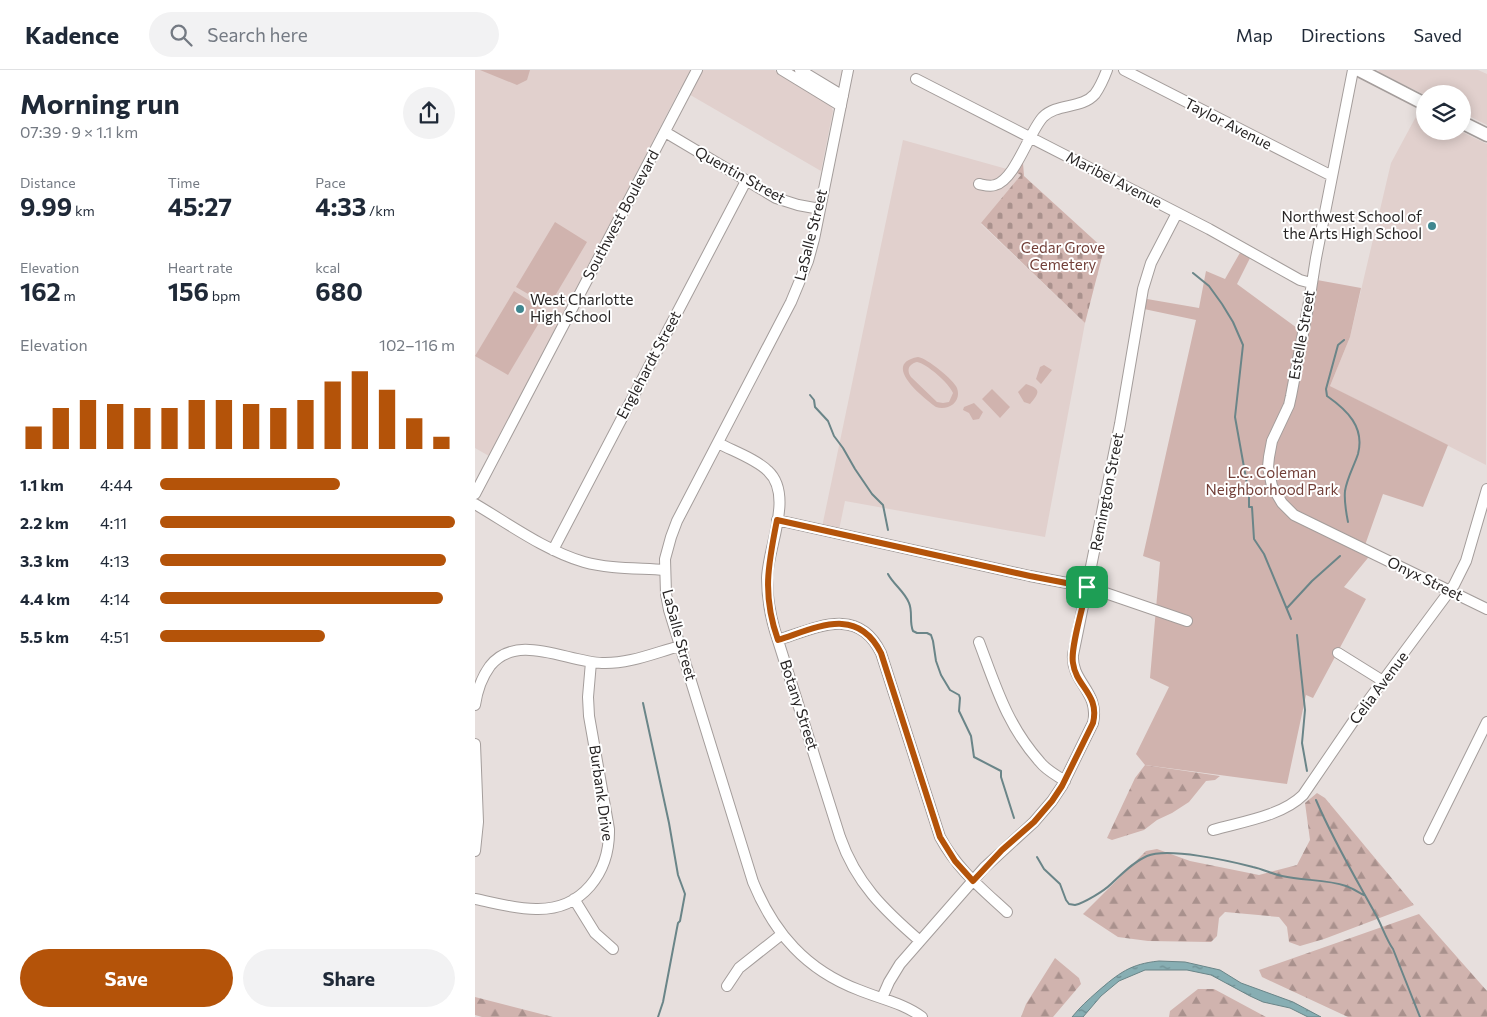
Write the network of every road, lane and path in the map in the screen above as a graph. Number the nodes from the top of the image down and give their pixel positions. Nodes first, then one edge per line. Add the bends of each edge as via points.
1 (697, 70) edge
2 (782, 70) edge
3 (800, 70) edge
4 (848, 70) edge
5 (1107, 70) edge
6 (1124, 70) edge
7 (1353, 70) edge
8 (1359, 70) edge
9 (1374, 73) edge
10 (916, 79) dead end
11 (1416, 99) edge
12 (842, 101) junction
13 (1471, 127) edge
14 (665, 132) junction
15 (1487, 135) edge
16 (1030, 137) junction
17 (1332, 176) junction
18 (746, 181) junction
19 (979, 184) dead end
20 (820, 209) junction
21 (1177, 213) junction
22 (1311, 283) junction
23 (718, 443) junction
24 (1487, 489) edge
25 (475, 494) edge
26 (475, 504) edge
27 (777, 520) junction
28 (1363, 549) joint
29 (553, 550) junction
30 (665, 570) junction
31 (1087, 587) junction
32 (1451, 591) junction
33 (1487, 609) edge
34 (1187, 621) dead end
35 (778, 640) junction
36 (979, 642) dead end
37 (680, 646) junction
38 (1338, 653) dead end
39 (591, 662) junction
40 (1383, 681) junction
41 (475, 705) edge
42 (1487, 722) edge
43 (475, 744) edge
44 (1065, 781) junction
45 (1213, 830) dead end
46 (1429, 839) dead end
47 (475, 851) edge
48 (973, 881) junction
49 (475, 899) edge
50 (574, 899) junction
51 (1007, 912) dead end
52 (782, 934) junction
53 (920, 941) junction
54 (613, 949) dead end
55 (727, 986) dead end
56 (882, 998) junction
57 (922, 1017) edge

1 - 14 street, Southwest Boulevard
2 - 12 street
3 - 12 street
4 - 12 street, LaSalle Street
5 - 16 street via 1097,91 1089,98 1050,112
6 - 17 street, Taylor Avenue
7 - 17 street, Estelle Street
8 - 9 main road
9 - 11 main road
10 - 16 street, Maribel Avenue
12 - 20 street, LaSalle Street
13 - 15 main road
14 - 18 street, Quentin Street
14 - 25 street, Southwest Boulevard
16 - 19 street via 1016,164 1000,182
16 - 21 street, Maribel Avenue
17 - 22 street, Estelle Street
18 - 20 street, Quentin Street via 783,201
18 - 29 street, Englehardt Street
20 - 23 street, LaSalle Street via 808,261 797,290
21 - 22 street, Maribel Avenue
21 - 31 street, Remington Street via 1151,263 1143,289
22 - 28 street, Estelle Street via 1291,396 1270,450 1268,467 1278,496 1294,514
23 - 27 street, Botany Street via 761,466 774,477 781,496
23 - 30 street, LaSalle Street via 677,521
24 - 32 street, Celia Avenue via 1466,561
26 - 29 street
27 - 31 street
27 - 35 street, Botany Street via 767,578
28 - 32 street, Onyx Street
29 - 30 street via 591,564
30 - 37 street, LaSalle Street via 666,594
31 - 34 street
31 - 44 street, Remington Street via 1072,659 1075,672 1093,701 1095,715
32 - 33 street, Onyx Street
32 - 40 street, Celia Avenue
35 - 48 street via 826,624 840,623 861,628 874,640 881,653 940,837
35 - 53 street, Botany Street via 851,864 880,905
36 - 44 street via 1009,718 1040,762
37 - 39 street via 623,662
37 - 52 street, LaSalle Street via 753,882 767,913
38 - 40 street
39 - 41 street via 531,650 511,651 495,661 487,671
39 - 50 street, Burbank Drive via 589,716 609,844 598,876
40 - 45 street, Celia Avenue via 1296,802 1283,810
42 - 46 street
43 - 47 street via 478,803
44 - 48 street, Remington Street via 1041,814
48 - 51 street
48 - 53 street, Remington Street
49 - 50 street, Burbank Drive via 535,909 559,906
50 - 54 street via 595,933
52 - 55 street via 739,968
52 - 56 street, LaSalle Street via 827,975
53 - 56 street, Remington Street via 892,975
56 - 57 street, LaSalle Street

